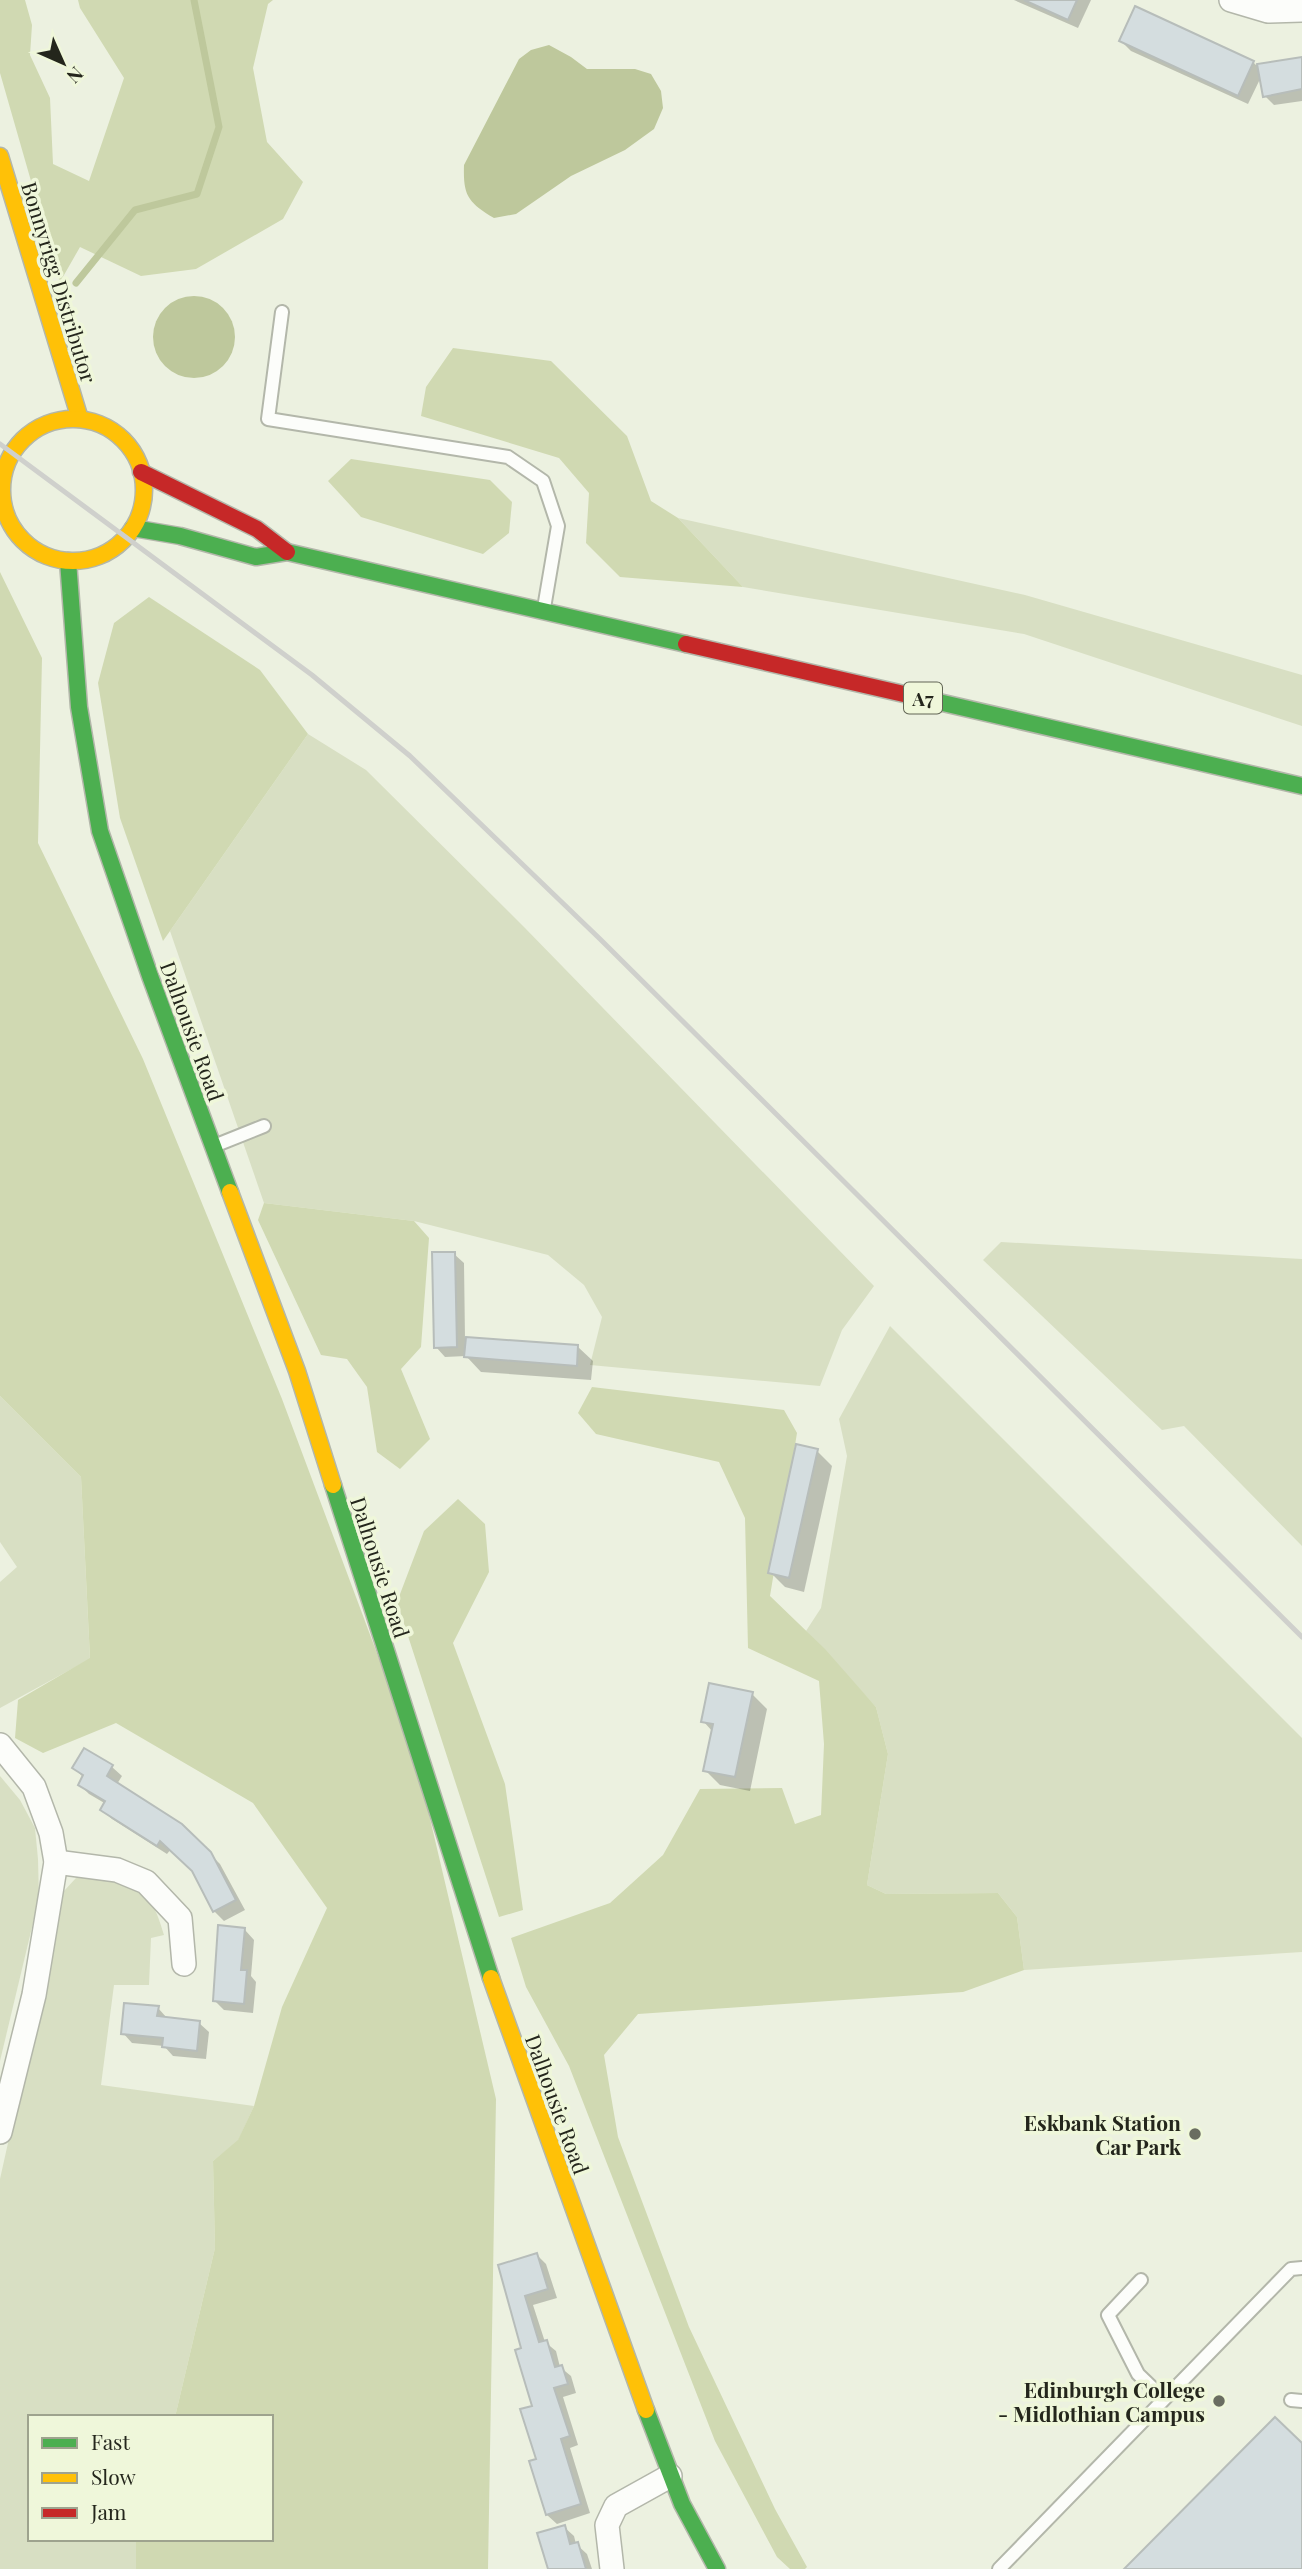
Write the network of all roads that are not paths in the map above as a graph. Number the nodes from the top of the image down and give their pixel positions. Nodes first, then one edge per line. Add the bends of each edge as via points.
1 (1231, 0) edge
2 (1302, 10) edge
3 (0, 156) edge
4 (282, 312) dead end
5 (80, 419) junction
6 (141, 472) junction
7 (1, 493) edge
8 (132, 528) junction
9 (287, 552) junction
10 (68, 561) junction
11 (543, 612) junction
12 (1302, 786) edge
13 (264, 1126) dead end
14 (214, 1147) junction
15 (0, 1745) edge
16 (57, 1861) junction
17 (184, 1964) dead end
18 (0, 2132) edge
19 (1302, 2268) edge
20 (1141, 2280) dead end
21 (1163, 2398) junction
22 (670, 2476) junction
23 (612, 2569) edge
24 (717, 2569) edge
25 (999, 2569) edge

1 - 2 street via 1268,11
3 - 5 main road, Bonnyrigg Distributor
4 - 11 lane via 268,419 509,457 543,481 558,526
5 - 6 main road via 107,428 126,443
5 - 7 main road via 58,421 27,436 8,462
6 - 8 main road via 143,496
6 - 9 main road, A7 via 257,530
7 - 10 main road via 20,537 42,554
8 - 9 main road, A7 via 256,557
8 - 10 main road via 108,551
9 - 11 main road, A7
10 - 14 main road, Dalhousie Road via 79,707 100,831
11 - 12 main road, A7
13 - 14 lane
14 - 22 main road, Dalhousie Road via 297,1371 495,1993
15 - 16 street via 34,1787
16 - 17 street via 117,1870 146,1882 180,1918
16 - 18 street via 34,1995
19 - 21 lane via 1291,2269
20 - 21 lane via 1108,2315 1138,2374
21 - 25 lane
22 - 23 street via 616,2506 607,2525
22 - 24 main road, Dalhousie Road

